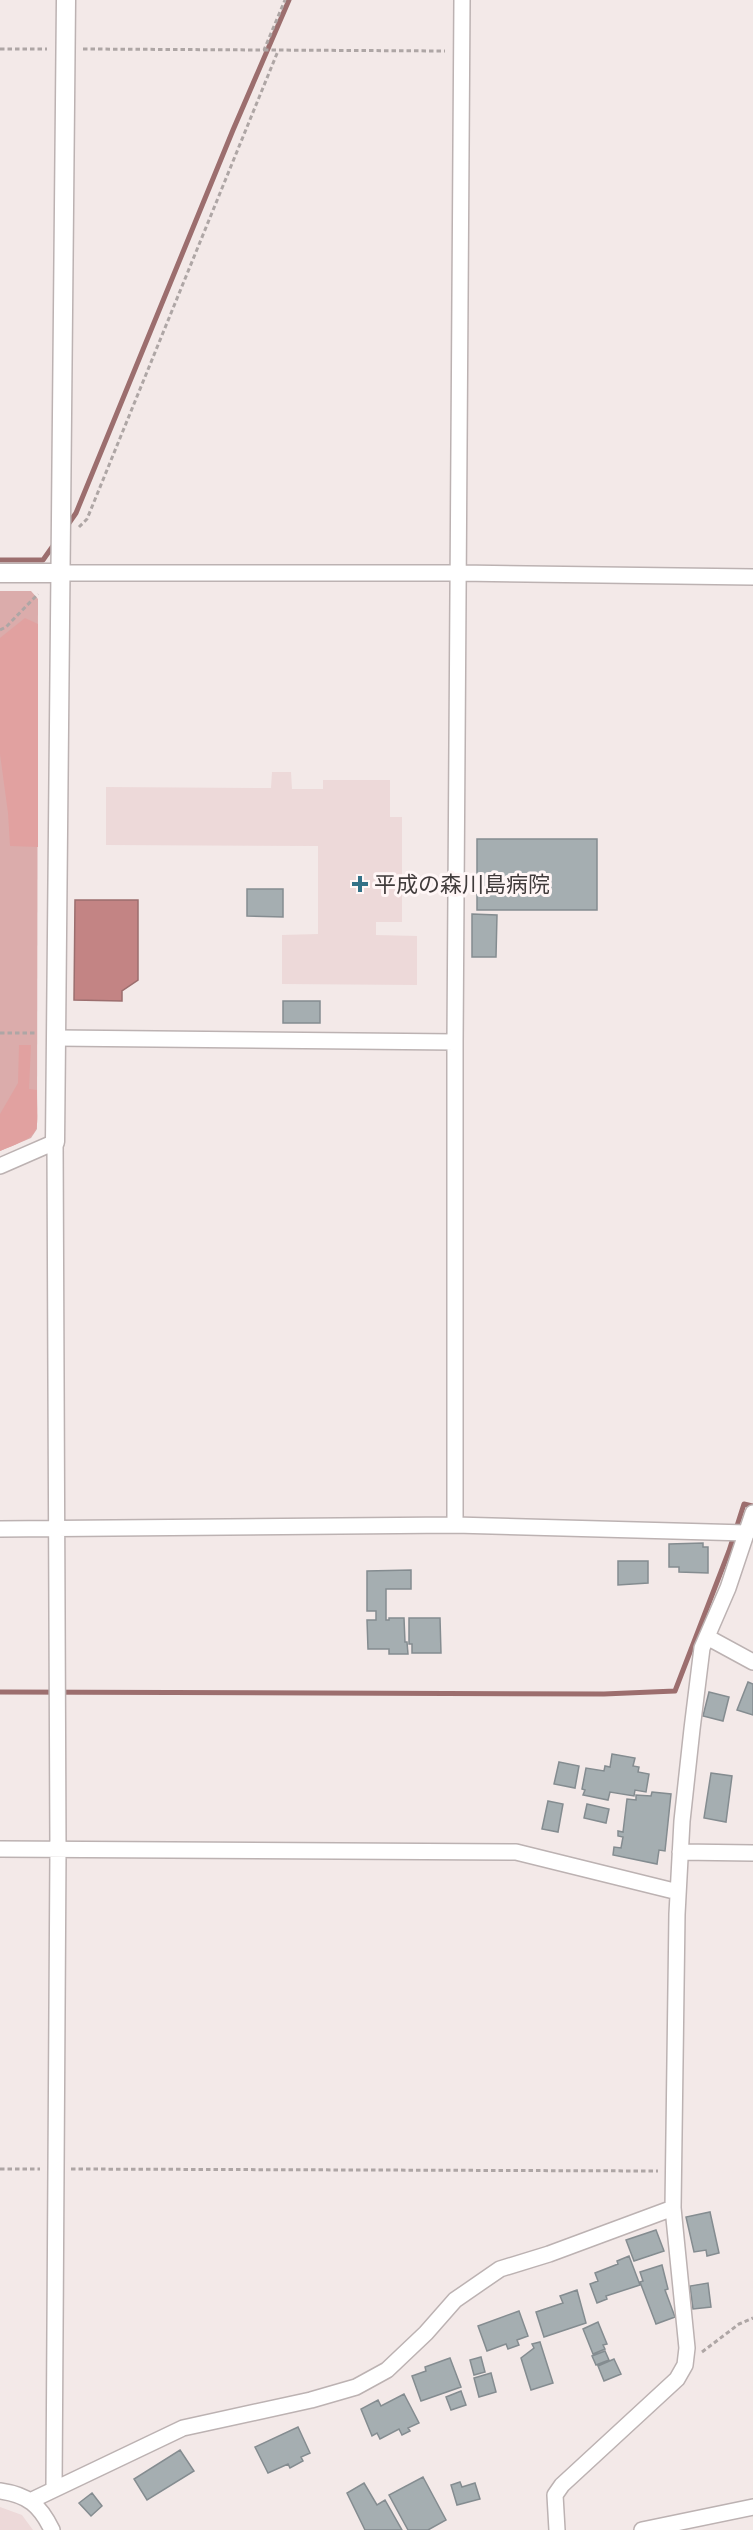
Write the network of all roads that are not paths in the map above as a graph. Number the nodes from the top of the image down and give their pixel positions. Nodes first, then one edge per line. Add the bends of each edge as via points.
1 (66, 0) edge
2 (462, 0) edge
3 (0, 573) edge
4 (61, 573) junction
5 (459, 573) junction
6 (753, 577) edge
7 (49, 1036) junction
8 (455, 1042) junction
9 (55, 1142) junction
10 (0, 1166) edge
11 (753, 1513) edge
12 (455, 1525) junction
13 (0, 1529) edge
14 (56, 1529) junction
15 (747, 1533) junction
16 (707, 1637) junction
17 (753, 1662) edge
18 (0, 1849) edge
19 (58, 1850) junction
20 (680, 1852) junction
21 (753, 1852) edge
22 (678, 1892) junction
23 (673, 2208) junction
24 (54, 2489) junction
25 (0, 2491) edge
26 (30, 2501) junction
27 (753, 2507) edge
28 (52, 2530) edge
29 (556, 2530) edge
30 (642, 2530) edge

1 - 4 street
2 - 5 street
3 - 4 street
4 - 5 street
4 - 7 street
5 - 6 street
5 - 8 street
7 - 8 street
7 - 9 street
8 - 12 street
9 - 10 street
9 - 14 street
11 - 15 street
12 - 14 street
12 - 15 street
13 - 14 street
14 - 19 street
15 - 16 street
16 - 17 street
16 - 20 street via 701,1660
18 - 19 street
19 - 22 street via 516,1852
19 - 24 street
20 - 21 street
20 - 22 street
22 - 23 street
23 - 24 street via 500,2269 455,2300 387,2370 356,2387 183,2428
23 - 29 street via 686,2325 685,2365 677,2379 562,2486 555,2495
24 - 26 street
25 - 26 street
26 - 28 street via 43,2512
27 - 30 street

